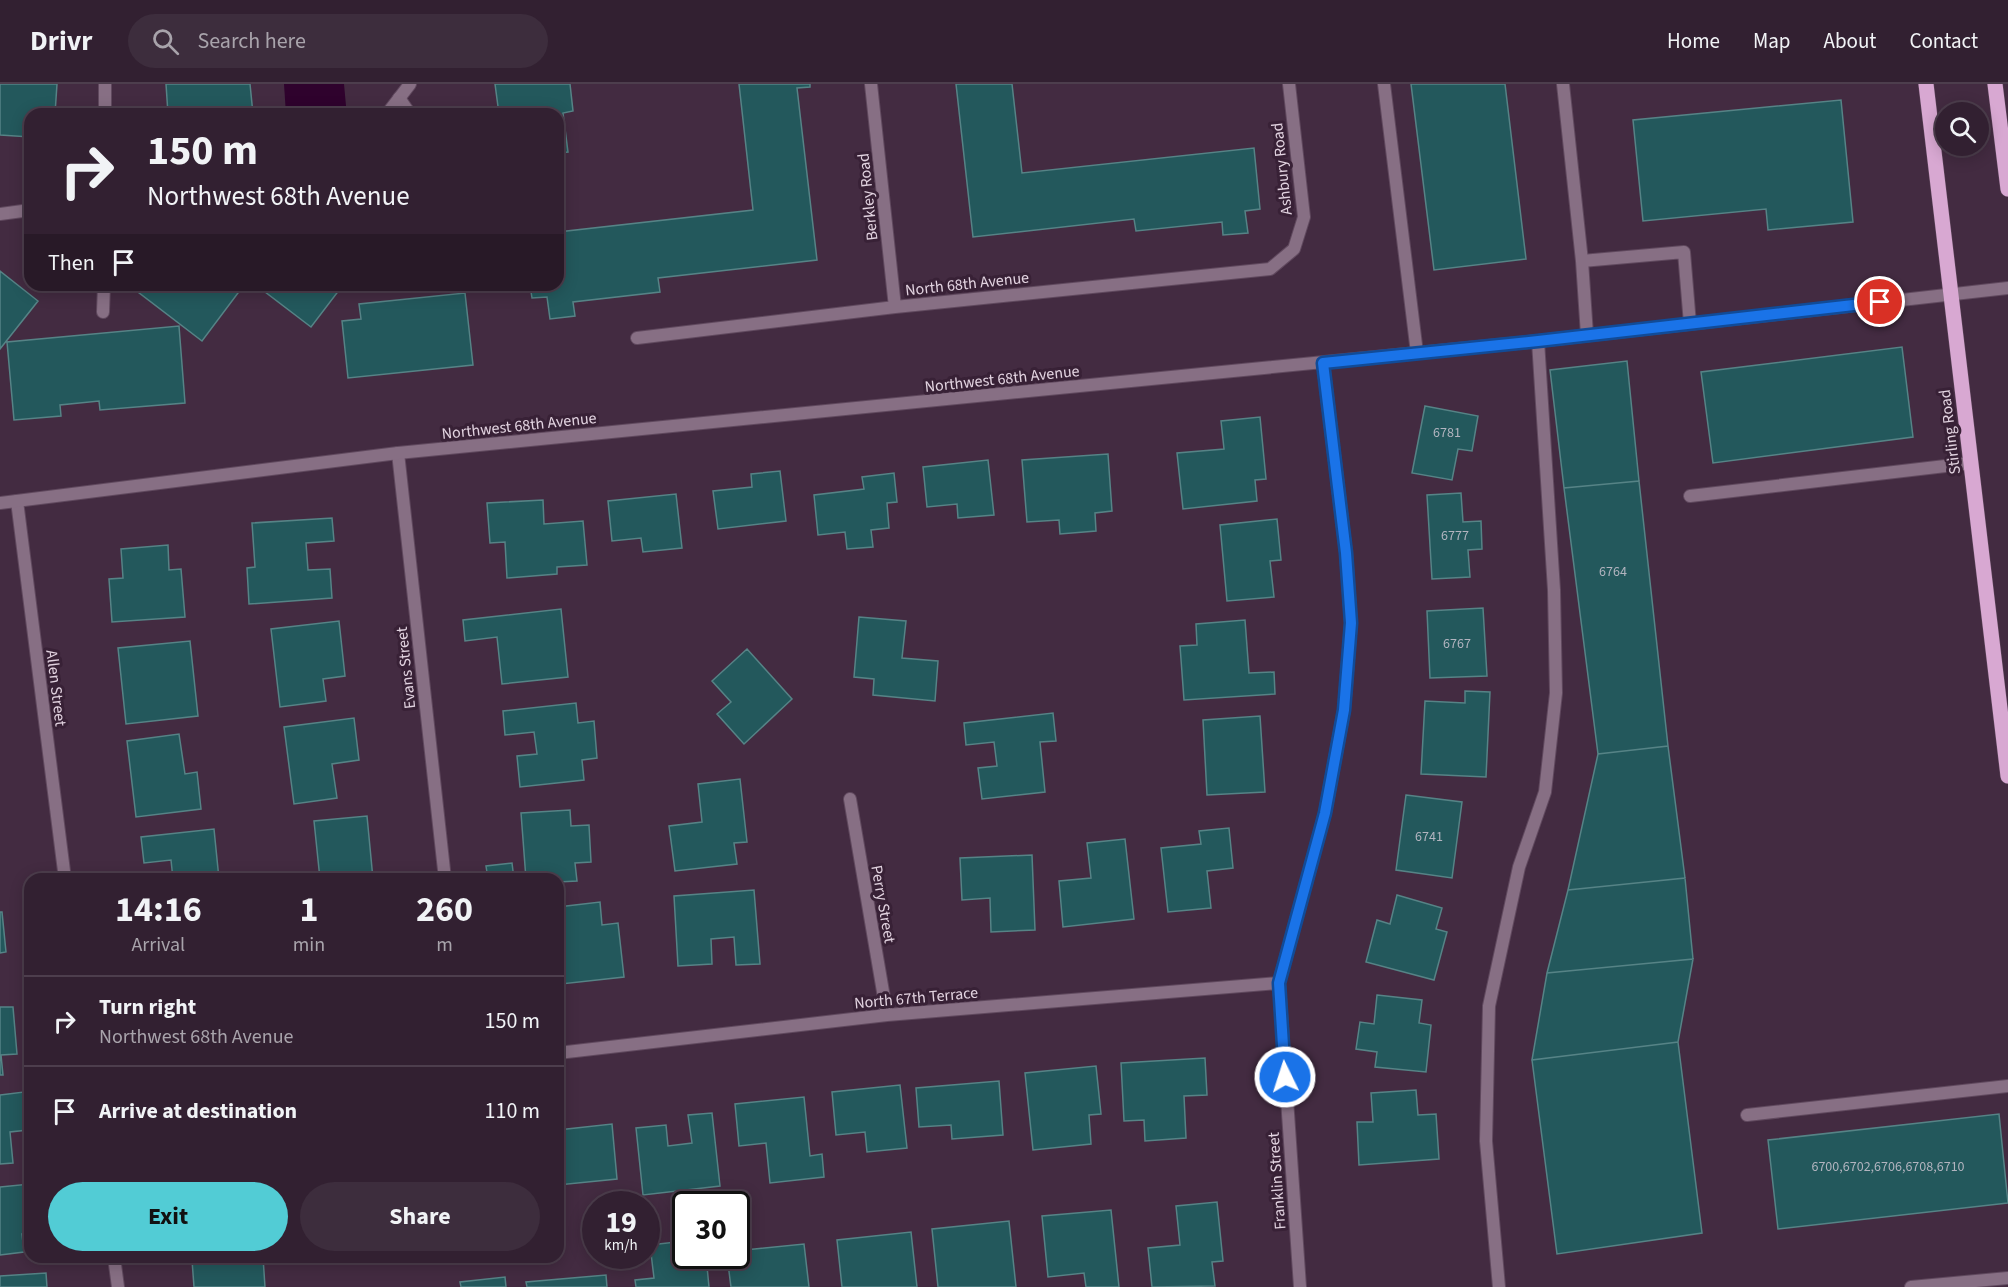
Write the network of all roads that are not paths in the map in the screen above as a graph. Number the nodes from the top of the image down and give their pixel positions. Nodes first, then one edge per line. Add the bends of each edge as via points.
1 (105, 84) edge
2 (410, 84) edge
3 (871, 84) edge
4 (1289, 84) edge
5 (1384, 84) edge
6 (1563, 84) edge
7 (1926, 84) edge
8 (1995, 84) edge
9 (399, 98) junction
10 (105, 108) edge
11 (392, 108) edge
12 (406, 108) edge
13 (2008, 189) edge
14 (24, 211) edge
15 (0, 214) edge
16 (1294, 249) joint
17 (1582, 261) junction
18 (2008, 288) edge
19 (104, 291) edge
20 (1951, 294) junction
21 (895, 307) junction
22 (103, 312) dead end
23 (1690, 324) junction
24 (1587, 335) junction
25 (637, 338) dead end
26 (1538, 341) junction
27 (1417, 353) junction
28 (1323, 363) junction
29 (398, 453) junction
30 (1971, 464) junction
31 (1690, 496) dead end
32 (17, 501) junction
33 (0, 503) edge
34 (2008, 776) edge
35 (850, 799) dead end
36 (64, 873) edge
37 (444, 873) edge
38 (1279, 983) junction
39 (887, 1015) junction
40 (564, 1052) edge
41 (2008, 1086) edge
42 (1747, 1115) dead end
43 (115, 1263) edge
44 (2008, 1278) edge
45 (118, 1287) edge
46 (1300, 1287) edge
47 (1499, 1287) edge
48 (1911, 1287) edge

1 - 10 street
2 - 9 street
3 - 21 street, Berkley Road
4 - 16 street, Ashbury Road via 1304,217
5 - 27 street
6 - 17 street
7 - 20 main road, Stirling Road
8 - 13 main road
9 - 11 street
9 - 12 street
14 - 15 street
16 - 21 street, North 68th Avenue via 1270,269
17 - 23 street via 1684,252
17 - 24 street
18 - 20 street, Northwest 68th Avenue
19 - 22 street
20 - 23 street, Northwest 68th Avenue
20 - 30 main road, Stirling Road
21 - 25 street, North 68th Avenue
23 - 24 street, Northwest 68th Avenue
24 - 26 street, Northwest 68th Avenue
26 - 27 street, Northwest 68th Avenue
26 - 47 street via 1554,590 1556,693 1545,792 1519,867 1489,1006 1486,1141
27 - 28 street, Northwest 68th Avenue
28 - 29 street, Northwest 68th Avenue
28 - 38 street, Franklin Street via 1351,623 1344,710 1325,813
29 - 32 street, Northwest 68th Avenue
29 - 37 street, Evans Street
30 - 31 street
30 - 34 main road, Stirling Road
32 - 33 street, Northwest 68th Avenue
32 - 36 street, Allen Street
35 - 39 street, Perry Street
38 - 39 street, North 67th Terrace
38 - 46 street, Franklin Street
39 - 40 street, North 67th Terrace
41 - 42 street
43 - 45 street
44 - 48 street

